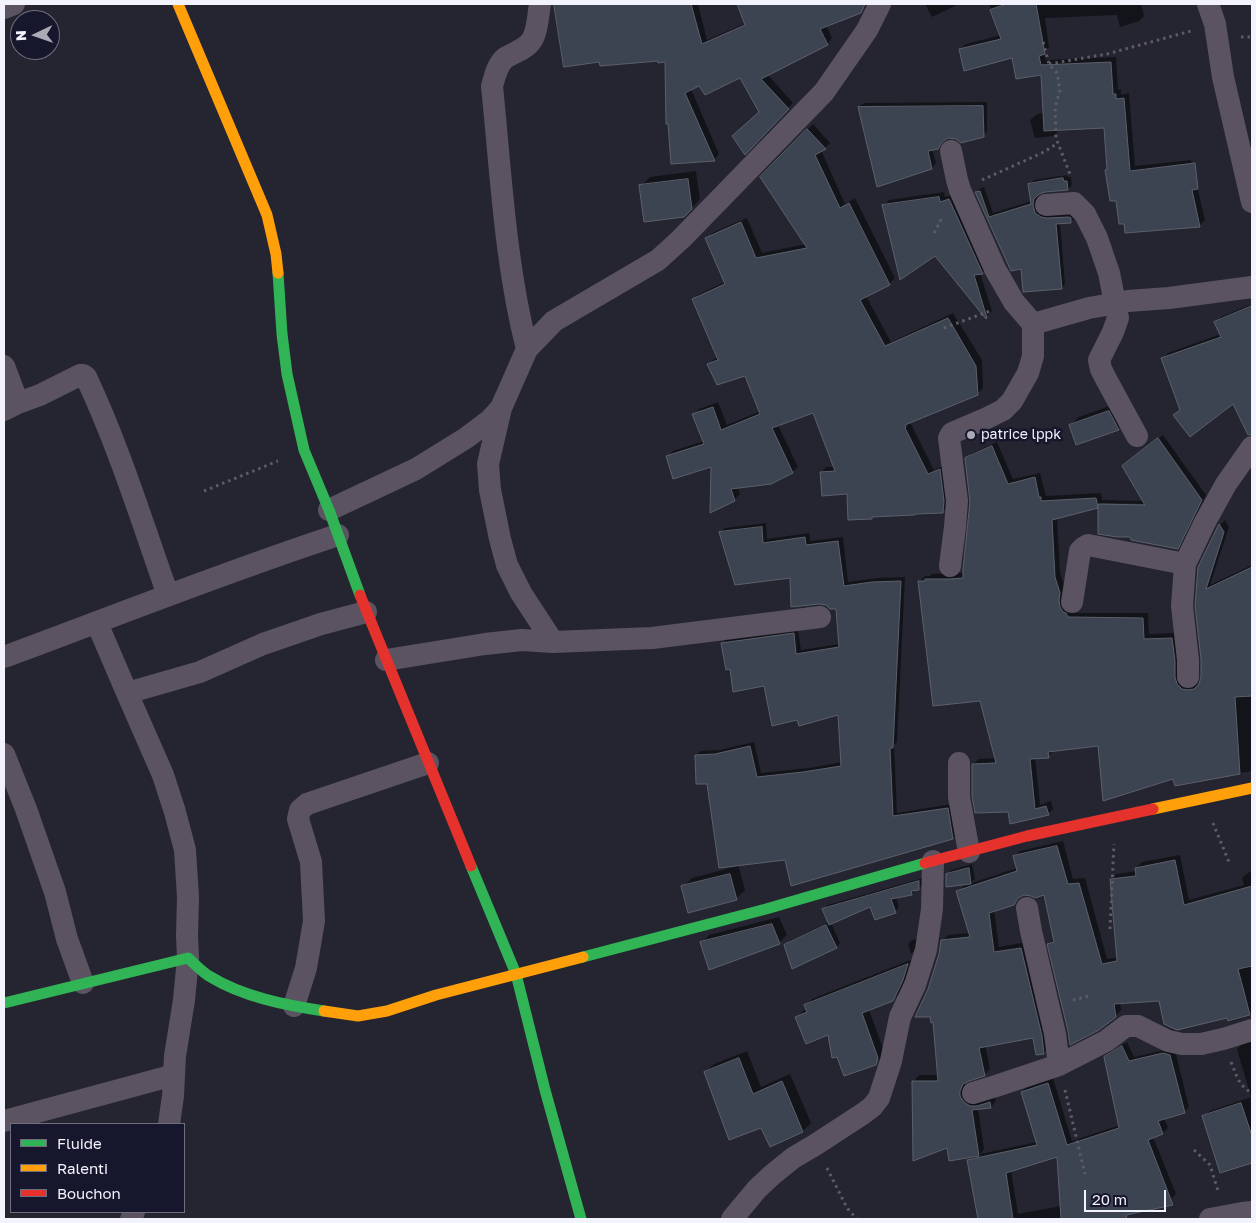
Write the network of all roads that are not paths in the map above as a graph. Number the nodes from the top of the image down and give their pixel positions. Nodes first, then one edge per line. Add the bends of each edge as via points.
1 (14, 4) edge
2 (178, 4) edge
3 (540, 4) edge
4 (880, 4) edge
5 (4, 8) edge
6 (1212, 14) edge
7 (951, 151) dead end
8 (1252, 202) edge
9 (1046, 205) dead end
10 (1252, 287) edge
11 (1115, 304) junction
12 (1033, 324) junction
13 (527, 349) junction
14 (4, 366) edge
15 (11, 406) edge
16 (501, 408) junction
17 (1138, 436) dead end
18 (1252, 447) edge
19 (329, 510) junction
20 (338, 535) junction
21 (1186, 564) junction
22 (950, 566) dead end
23 (168, 594) junction
24 (1072, 602) dead end
25 (366, 612) junction
26 (820, 617) dead end
27 (97, 623) junction
28 (553, 642) junction
29 (4, 657) edge
30 (386, 660) junction
31 (1188, 677) dead end
32 (127, 693) junction
33 (4, 754) edge
34 (428, 763) junction
35 (959, 763) dead end
36 (1252, 788) edge
37 (969, 852) junction
38 (933, 861) junction
39 (1027, 908) dead end
40 (188, 958) junction
41 (516, 974) junction
42 (83, 983) junction
43 (4, 1003) edge
44 (294, 1006) junction
45 (1252, 1030) edge
46 (1059, 1065) junction
47 (174, 1075) junction
48 (973, 1093) dead end
49 (4, 1121) edge
50 (169, 1123) edge
51 (1252, 1212) edge
52 (1218, 1217) edge
53 (581, 1219) edge
54 (732, 1219) edge

1 - 5 street
2 - 19 street via 267,215 276,254 287,374 304,450
3 - 13 street via 533,40 504,59 496,70 492,86 511,268
4 - 13 street via 867,30 824,92 681,239 658,260 554,321
6 - 8 street
7 - 12 street via 960,190 995,269 1014,302
9 - 11 street via 1074,202 1084,214 1097,238
10 - 11 street
11 - 12 street via 1088,308
11 - 17 street via 1118,318 1099,360
12 - 22 street via 1033,356 1028,373 1012,401 1004,410 952,433 949,438 957,501
13 - 16 street
14 - 15 street
15 - 23 street via 80,375 86,377 125,471
16 - 19 street via 466,438 416,469
16 - 28 street via 488,464 500,539 507,565 521,593
18 - 21 street via 1226,484
19 - 20 street
20 - 23 street
20 - 25 street
21 - 24 street via 1088,545 1080,551
21 - 31 street via 1182,606
23 - 27 street
25 - 30 street
25 - 32 street via 263,644 200,672
26 - 28 street via 652,638
27 - 29 street
27 - 32 street
28 - 30 street via 522,640 494,643
30 - 34 street
32 - 40 street via 164,775 185,850
33 - 42 street via 55,892
34 - 41 street
34 - 44 street via 307,804 300,810 298,819 311,862 314,921 306,968
35 - 37 street via 959,797
36 - 37 street via 1027,836
37 - 38 street
38 - 41 street via 766,909
38 - 54 street via 932,908 926,950 900,1017 891,1061 878,1098 864,1113 772,1175
39 - 46 street
40 - 42 street
40 - 44 street via 207,975 236,990
40 - 47 street
41 - 44 street via 387,1011 358,1016
41 - 53 street
42 - 43 street
45 - 46 street via 1201,1044 1182,1044 1168,1041 1138,1026 1126,1026 1106,1041
46 - 48 street
47 - 49 street
47 - 50 street
51 - 52 street

